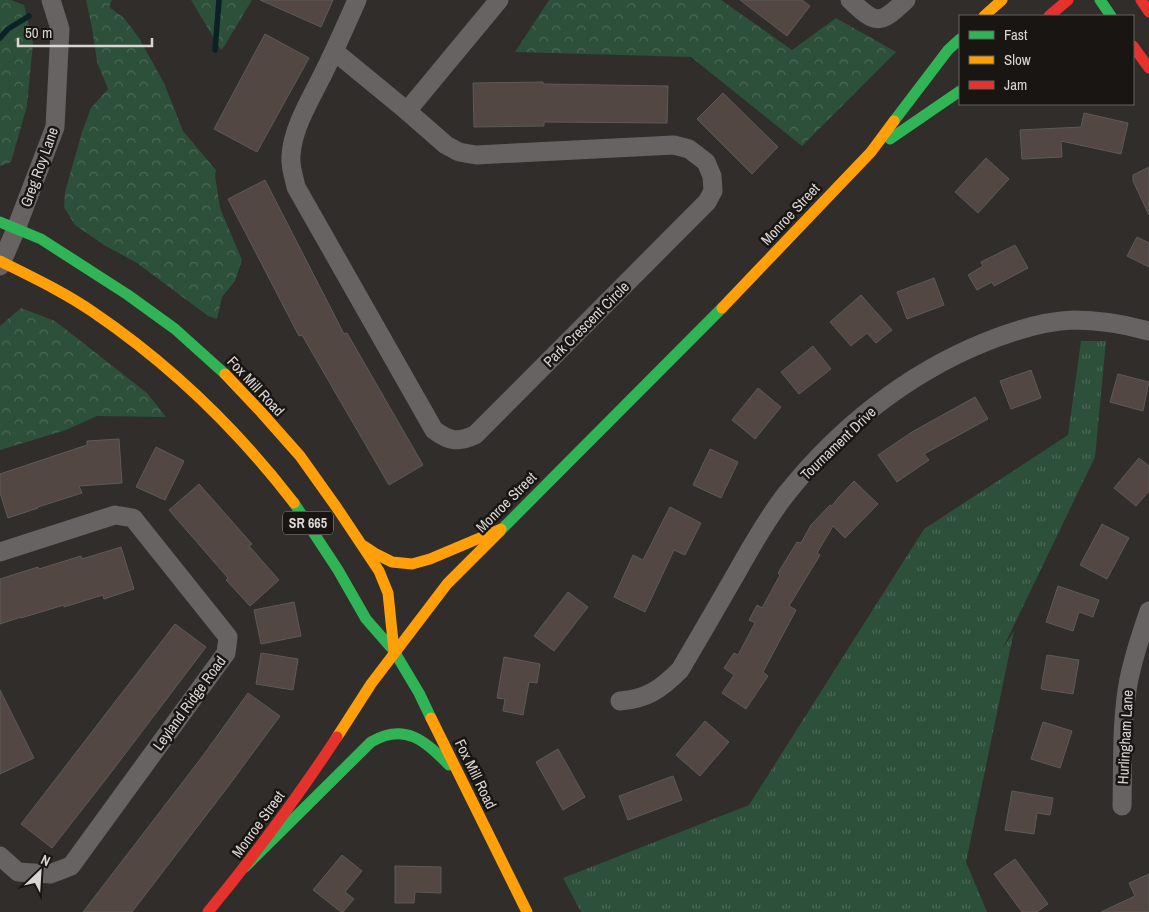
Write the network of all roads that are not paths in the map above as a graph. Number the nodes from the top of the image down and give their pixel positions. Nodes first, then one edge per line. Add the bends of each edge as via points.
1 (52, 0) edge
2 (357, 0) edge
3 (499, 0) edge
4 (850, 0) edge
5 (906, 0) edge
6 (1002, 0) edge
7 (1068, 0) edge
8 (1100, 0) edge
9 (1140, 0) edge
10 (1149, 12) edge
11 (985, 15) edge
12 (1050, 15) edge
13 (1110, 15) edge
14 (959, 40) edge
15 (1134, 47) edge
16 (334, 51) junction
17 (1149, 68) edge
18 (959, 92) edge
19 (407, 111) junction
20 (871, 152) junction
21 (9, 232) edge
22 (1, 263) edge
23 (1149, 331) edge
24 (501, 529) junction
25 (360, 542) junction
26 (0, 552) edge
27 (1149, 611) edge
28 (394, 652) junction
29 (620, 701) dead end
30 (460, 776) junction
31 (1122, 806) dead end
32 (0, 856) edge
33 (245, 867) junction
34 (208, 912) edge
35 (527, 912) edge

1 - 21 street, Greg Roy Lane via 60,29 55,127
2 - 16 street, Park Crescent Circle
3 - 19 street
4 - 5 street via 873,19 885,18
6 - 11 main road
7 - 12 main road
8 - 13 main road
9 - 10 main road
14 - 20 main road, Monroe Street
15 - 17 main road
16 - 19 street, Park Crescent Circle
16 - 19 street, Park Crescent Circle via 293,141 290,156 296,187 434,430 445,438 465,440 475,435 707,202 713,190 712,176 706,162 689,149 674,145 476,154 459,152 446,145
18 - 20 main road, Monroe Street
20 - 24 main road, Monroe Street via 698,333
21 - 22 street, Greg Roy Lane
21 - 25 main road, Fox Mill Road / SR 665 via 42,239 175,329 221,370 300,456
22 - 28 main road, Fox Mill Road / SR 665 via 93,312 169,369 208,405 274,477 301,512 366,619
23 - 29 street, Tournament Drive via 1093,320 1039,324 964,350 917,376 855,422 787,493 762,528 680,670 649,695
24 - 25 main road via 412,564 384,559
24 - 28 main road, Monroe Street via 446,584
25 - 28 main road, Fox Mill Road / SR 665 via 379,571 388,593
26 - 32 street, Leyland Ridge Road via 115,515 133,518 228,637 226,654 71,866 50,874 18,872
27 - 31 street, Hurlingham Lane via 1129,680 1124,719
28 - 30 main road, Fox Mill Road / SR 665 via 419,693
28 - 33 main road, Monroe Street via 306,784
30 - 33 main road via 411,734 386,734 371,742
30 - 35 main road, Fox Mill Road / SR 665
33 - 34 main road, Monroe Street

